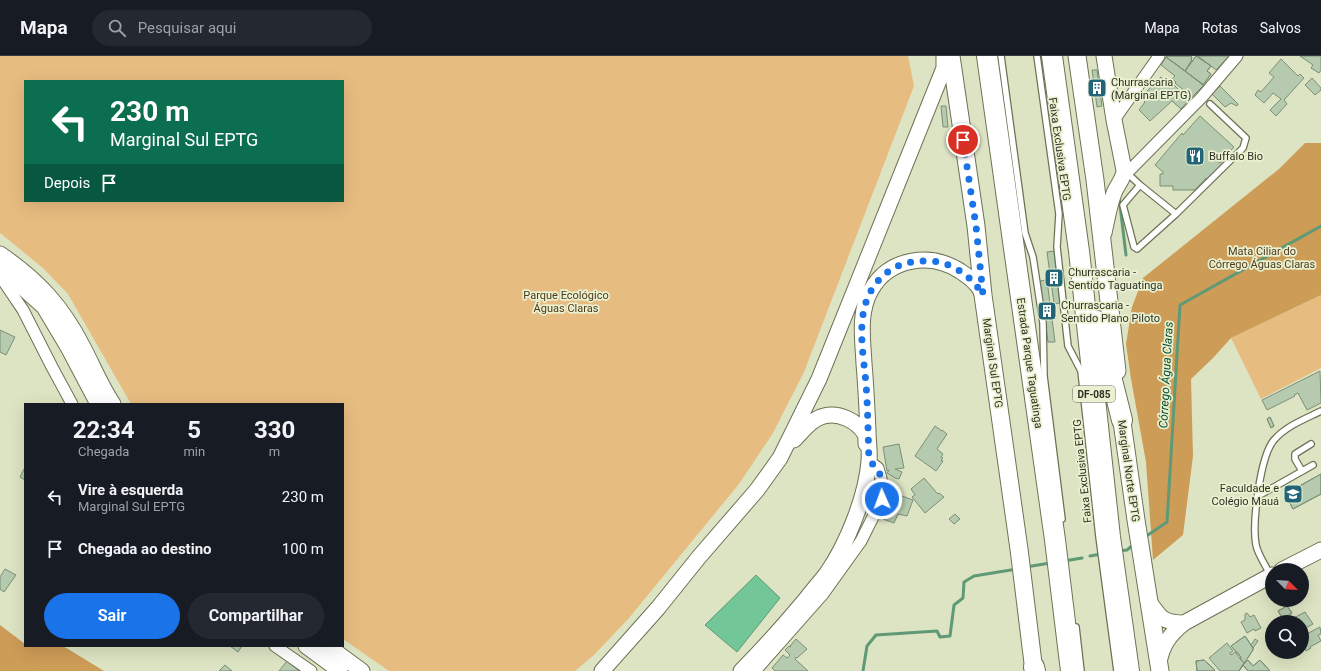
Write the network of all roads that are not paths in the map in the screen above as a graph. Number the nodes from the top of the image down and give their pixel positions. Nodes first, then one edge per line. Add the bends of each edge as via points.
1 (944, 56) edge
2 (951, 56) edge
3 (987, 56) edge
4 (1001, 56) edge
5 (1037, 56) edge
6 (1052, 56) edge
7 (1077, 56) edge
8 (1104, 56) edge
9 (1159, 56) edge
10 (1238, 56) edge
11 (1210, 104) dead end
12 (1114, 120) junction
13 (1125, 174) junction
14 (1140, 185) junction
15 (1176, 214) junction
16 (1102, 246) junction
17 (1079, 251) junction
18 (0, 254) edge
19 (0, 271) edge
20 (0, 276) edge
21 (983, 295) junction
22 (71, 403) edge
23 (97, 403) edge
24 (111, 403) edge
25 (1321, 411) edge
26 (1122, 420) junction
27 (1310, 444) dead end
28 (780, 458) junction
29 (869, 461) junction
30 (1313, 465) dead end
31 (1302, 471) junction
32 (1258, 496) junction
33 (1062, 522) dead end
34 (1104, 537) junction
35 (1320, 553) edge
36 (1267, 563) edge
37 (1299, 563) edge
38 (1111, 578) junction
39 (1265, 579) edge
40 (1148, 600) junction
41 (1074, 617) dead end
42 (1184, 623) junction
43 (276, 647) edge
44 (307, 647) edge
45 (329, 647) edge
46 (1159, 668) edge
47 (1034, 670) edge
48 (311, 671) edge
49 (340, 671) edge
50 (362, 671) edge
51 (602, 671) edge
52 (741, 671) edge
53 (755, 671) edge
54 (1071, 671) edge
55 (1081, 671) edge
56 (1117, 671) edge
57 (1129, 671) edge

1 - 28 street via 944,68 819,379
2 - 21 main road, Marginal Sul EPTG via 976,226
3 - 54 highway, Estrada Parque Taguatinga
4 - 33 lane via 1025,233 1033,257 1043,323 1044,376
5 - 34 lane, Faixa Exclusiva EPTG via 1059,214 1058,247 1068,346 1081,371
6 - 17 highway, DF-085
7 - 16 main road, Marginal Norte EPTG
8 - 12 street
9 - 12 street
10 - 13 street via 1202,97
11 - 15 lane via 1246,138 1246,142 1243,148
12 - 13 street
13 - 14 lane
13 - 16 street via 1114,193
14 - 15 lane
14 - 15 lane via 1123,205 1134,247 1137,249
16 - 26 main road, Marginal Norte EPTG
17 - 26 highway
17 - 34 highway, DF-085
18 - 24 street via 30,276 52,298 69,322
19 - 23 street via 14,280 44,308
20 - 22 street via 23,310
21 - 29 street via 966,275 950,265 934,260 900,265 877,281 864,303 862,327
21 - 47 main road, Marginal Sul EPTG
25 - 32 lane via 1290,428 1273,441 1262,473
26 - 40 main road, Marginal Norte EPTG
27 - 31 lane via 1295,454
28 - 29 street via 808,424 823,416 839,416 854,422 865,435
28 - 51 street via 757,490
29 - 52 street via 863,493 850,531 827,573
29 - 53 street via 878,468 882,499 861,541 823,594
30 - 31 lane
31 - 32 lane
32 - 36 lane via 1254,518 1256,547
34 - 38 highway, DF-085
35 - 37 street
38 - 56 lane
38 - 57 highway, DF-085
39 - 42 street
40 - 42 street via 1163,619
40 - 46 main road, Marginal Norte EPTG
41 - 55 lane
42 - 46 street via 1167,640 1161,652
43 - 48 street
44 - 49 street
45 - 50 street

